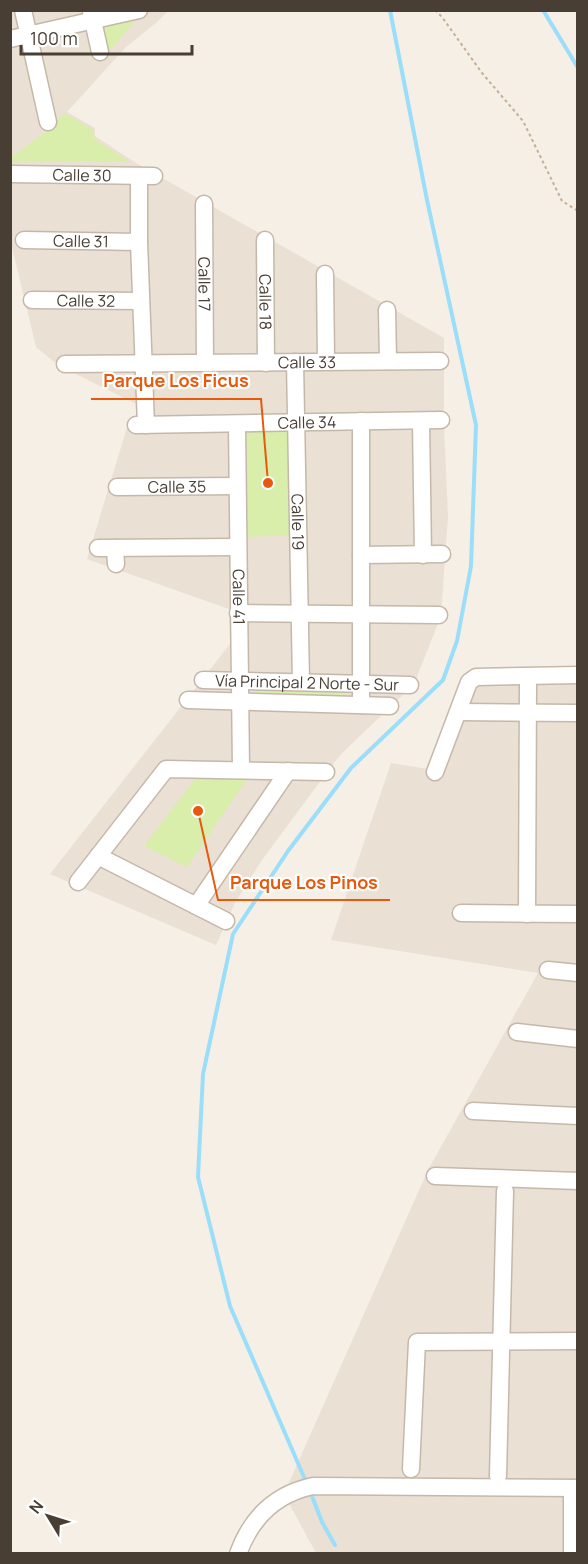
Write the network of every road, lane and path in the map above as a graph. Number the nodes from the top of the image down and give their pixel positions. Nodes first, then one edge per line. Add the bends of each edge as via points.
1 (23, 10) edge
2 (140, 10) edge
3 (435, 10) edge
4 (92, 15) edge
5 (28, 34) junction
6 (10, 39) edge
7 (100, 52) dead end
8 (48, 122) dead end
9 (10, 174) edge
10 (204, 204) dead end
11 (578, 210) edge
12 (24, 240) dead end
13 (265, 240) dead end
14 (139, 242) junction
15 (325, 274) dead end
16 (32, 300) dead end
17 (141, 301) junction
18 (387, 310) dead end
19 (440, 360) dead end
20 (326, 361) junction
21 (388, 361) junction
22 (295, 362) junction
23 (65, 363) dead end
24 (144, 363) junction
25 (205, 363) junction
26 (266, 363) junction
27 (441, 420) dead end
28 (361, 421) junction
29 (421, 421) junction
30 (297, 422) junction
31 (237, 424) junction
32 (237, 486) junction
33 (117, 487) dead end
34 (237, 547) junction
35 (110, 553) dead end
36 (442, 554) dead end
37 (361, 555) junction
38 (423, 555) junction
39 (238, 613) junction
40 (300, 613) junction
41 (361, 614) junction
42 (439, 615) dead end
43 (578, 675) edge
44 (203, 680) dead end
45 (239, 681) junction
46 (528, 681) dead end
47 (301, 682) junction
48 (362, 684) junction
49 (410, 685) dead end
50 (188, 700) dead end
51 (240, 702) junction
52 (361, 705) junction
53 (390, 706) dead end
54 (459, 712) junction
55 (528, 712) junction
56 (578, 713) edge
57 (241, 770) junction
58 (288, 771) junction
59 (326, 772) dead end
60 (435, 772) dead end
61 (98, 856) junction
62 (78, 882) dead end
63 (196, 906) junction
64 (461, 913) dead end
65 (527, 914) junction
66 (578, 914) edge
67 (226, 921) dead end
68 (548, 970) dead end
69 (578, 973) edge
70 (517, 1032) dead end
71 (578, 1039) edge
72 (473, 1111) dead end
73 (578, 1116) edge
74 (435, 1176) dead end
75 (578, 1181) edge
76 (505, 1191) dead end
77 (501, 1340) junction
78 (578, 1341) edge
79 (411, 1469) dead end
80 (498, 1476) dead end
81 (574, 1488) edge
82 (238, 1554) edge
83 (572, 1554) edge

1 - 5 street
2 - 4 street
3 - 11 path via 523,121 562,201
4 - 5 street
4 - 7 street
5 - 6 street
5 - 8 street
9 - 14 street, Calle 30 via 146,176
10 - 25 street, Calle 17
12 - 14 street, Calle 31
13 - 26 street, Calle 18
14 - 17 street
15 - 20 street
16 - 17 street, Calle 32
17 - 24 street
18 - 21 street
19 - 21 street, Calle 33
20 - 21 street, Calle 33
20 - 22 street, Calle 33
22 - 26 street, Calle 33
22 - 30 street, Calle 19
23 - 24 street, Calle 33
24 - 25 street, Calle 33
24 - 31 street, Calle 34 via 141,425
25 - 26 street, Calle 33
27 - 29 street, Calle 34
28 - 29 street, Calle 34
28 - 30 street, Calle 34
28 - 37 street
29 - 38 street
30 - 31 street, Calle 34
30 - 40 street, Calle 19
31 - 32 street, Calle 41
32 - 33 street, Calle 35
32 - 34 street, Calle 41
34 - 35 street
34 - 39 street, Calle 41
36 - 38 street
37 - 38 street
37 - 41 street
39 - 40 street
39 - 45 street, Calle 41
40 - 41 street
40 - 47 street, Calle 19
41 - 42 street
41 - 48 street
43 - 54 street via 476,677 469,681
44 - 45 street, Vía Principal 2 Norte - Sur
45 - 47 street, Vía Principal 2 Norte - Sur
45 - 51 street, Calle 41
46 - 55 street
47 - 48 street, Vía Principal 2 Norte - Sur
48 - 49 street, Vía Principal 2 Norte - Sur
48 - 52 street
50 - 51 street, Vía Principal 2 Norte - Sur
51 - 52 street, Vía Principal 2 Norte - Sur
51 - 57 street, Calle 41
52 - 53 street, Vía Principal 2 Norte - Sur
54 - 55 street
54 - 60 street
55 - 56 street
55 - 65 street
57 - 58 street
57 - 61 street via 166,769
58 - 59 street
58 - 63 street
61 - 62 street
61 - 63 street
63 - 67 street
64 - 65 street
65 - 66 street
68 - 69 street
70 - 71 street
72 - 73 street
74 - 75 street
76 - 77 street
77 - 78 street
77 - 79 street via 417,1342
77 - 80 street
81 - 82 street via 309,1487 289,1492 263,1512
81 - 83 street

